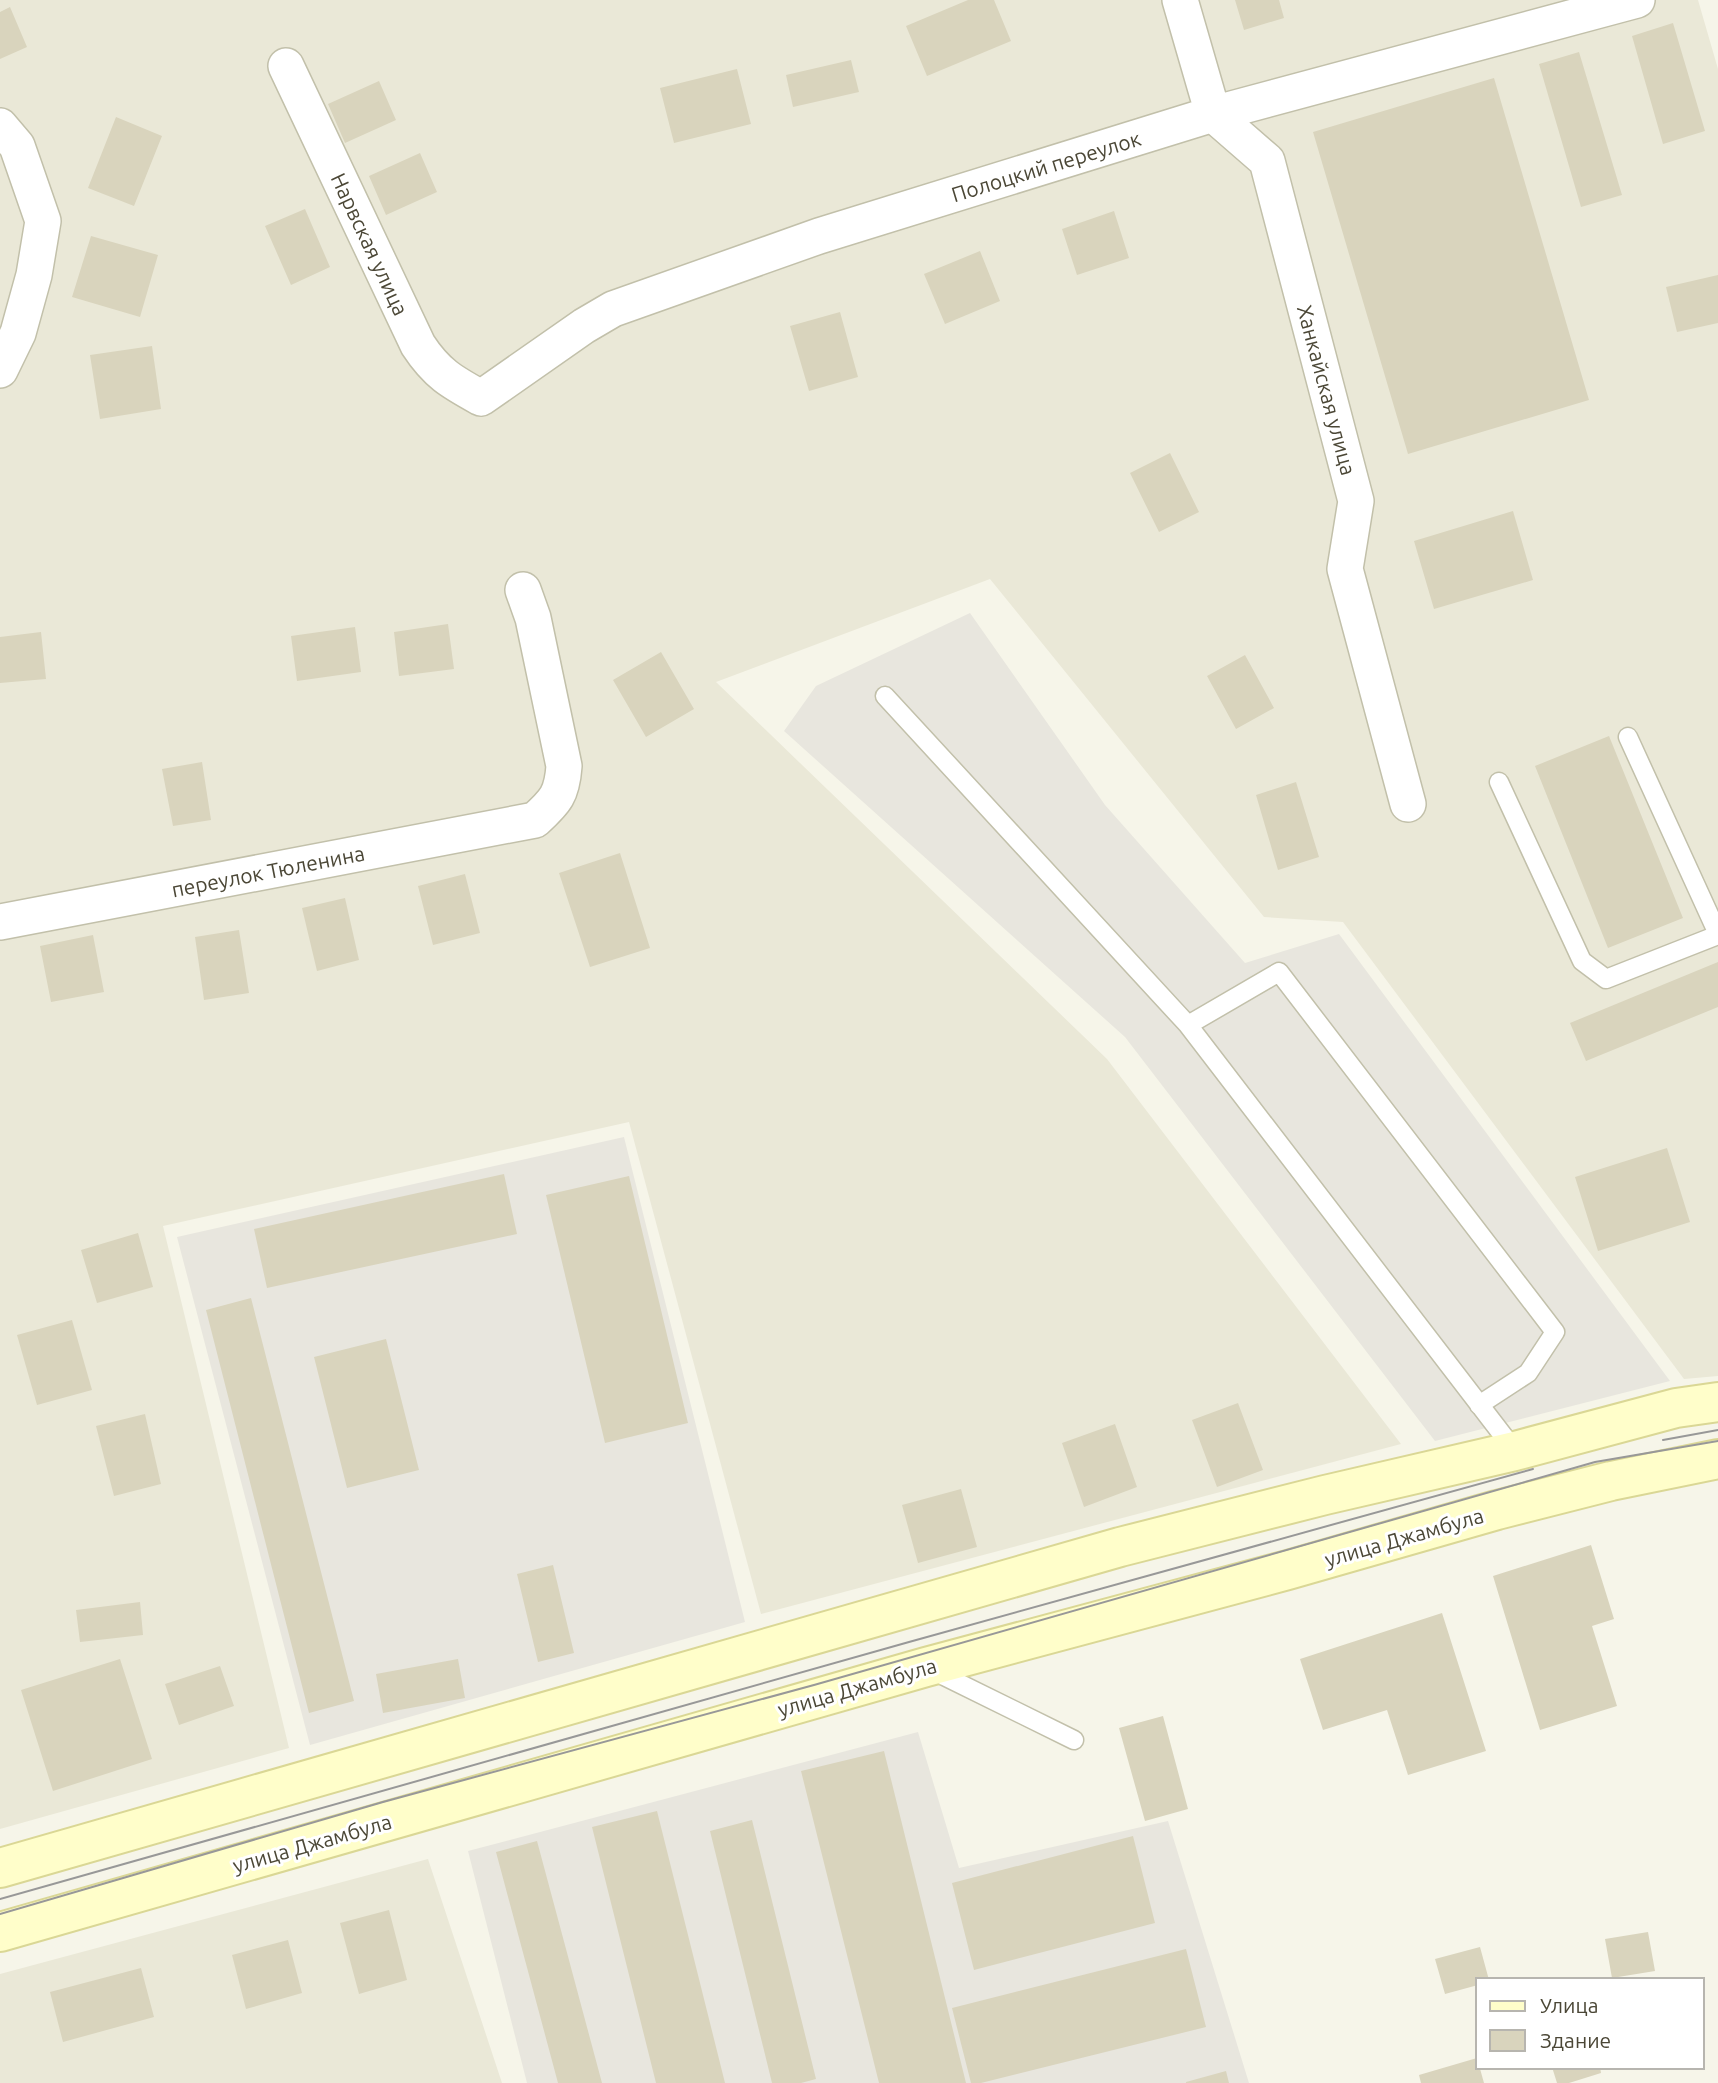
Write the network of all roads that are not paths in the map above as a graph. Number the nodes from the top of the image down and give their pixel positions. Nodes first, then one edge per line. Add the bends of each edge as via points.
1 (1180, 0) edge
2 (1637, 0) edge
3 (286, 66) dead end
4 (1213, 114) junction
5 (0, 126) edge
6 (0, 370) edge
7 (481, 398) joint
8 (523, 590) dead end
9 (885, 696) dead end
10 (1628, 737) dead end
11 (1499, 782) dead end
12 (1408, 804) dead end
13 (0, 922) edge
14 (1718, 934) edge
15 (1188, 1025) junction
16 (1718, 1402) edge
17 (1479, 1405) junction
18 (1515, 1451) junction
19 (1718, 1460) edge
20 (926, 1667) junction
21 (1074, 1740) dead end
22 (0, 1868) edge
23 (0, 1932) edge

1 - 4 street
2 - 4 street, Полоцкий переулок
3 - 7 street, Нарвская улица via 418,345 432,366
4 - 7 street, Полоцкий переулок via 819,236 613,309
4 - 12 street, Ханкайская улица via 1267,161 1356,500 1345,569
5 - 6 street via 17,146 43,221 18,333
8 - 13 street, переулок Тюленина via 564,766 563,787 535,820
9 - 15 lane
10 - 14 lane
11 - 14 lane via 1583,961 1606,979
15 - 17 lane
15 - 17 lane via 1279,972 1555,1332 1528,1373
16 - 18 street via 1676,1408
17 - 18 lane
18 - 22 street via 1120,1547
19 - 20 street, улица Джамбула via 1497,1510
20 - 21 lane
20 - 23 street, улица Джамбула

